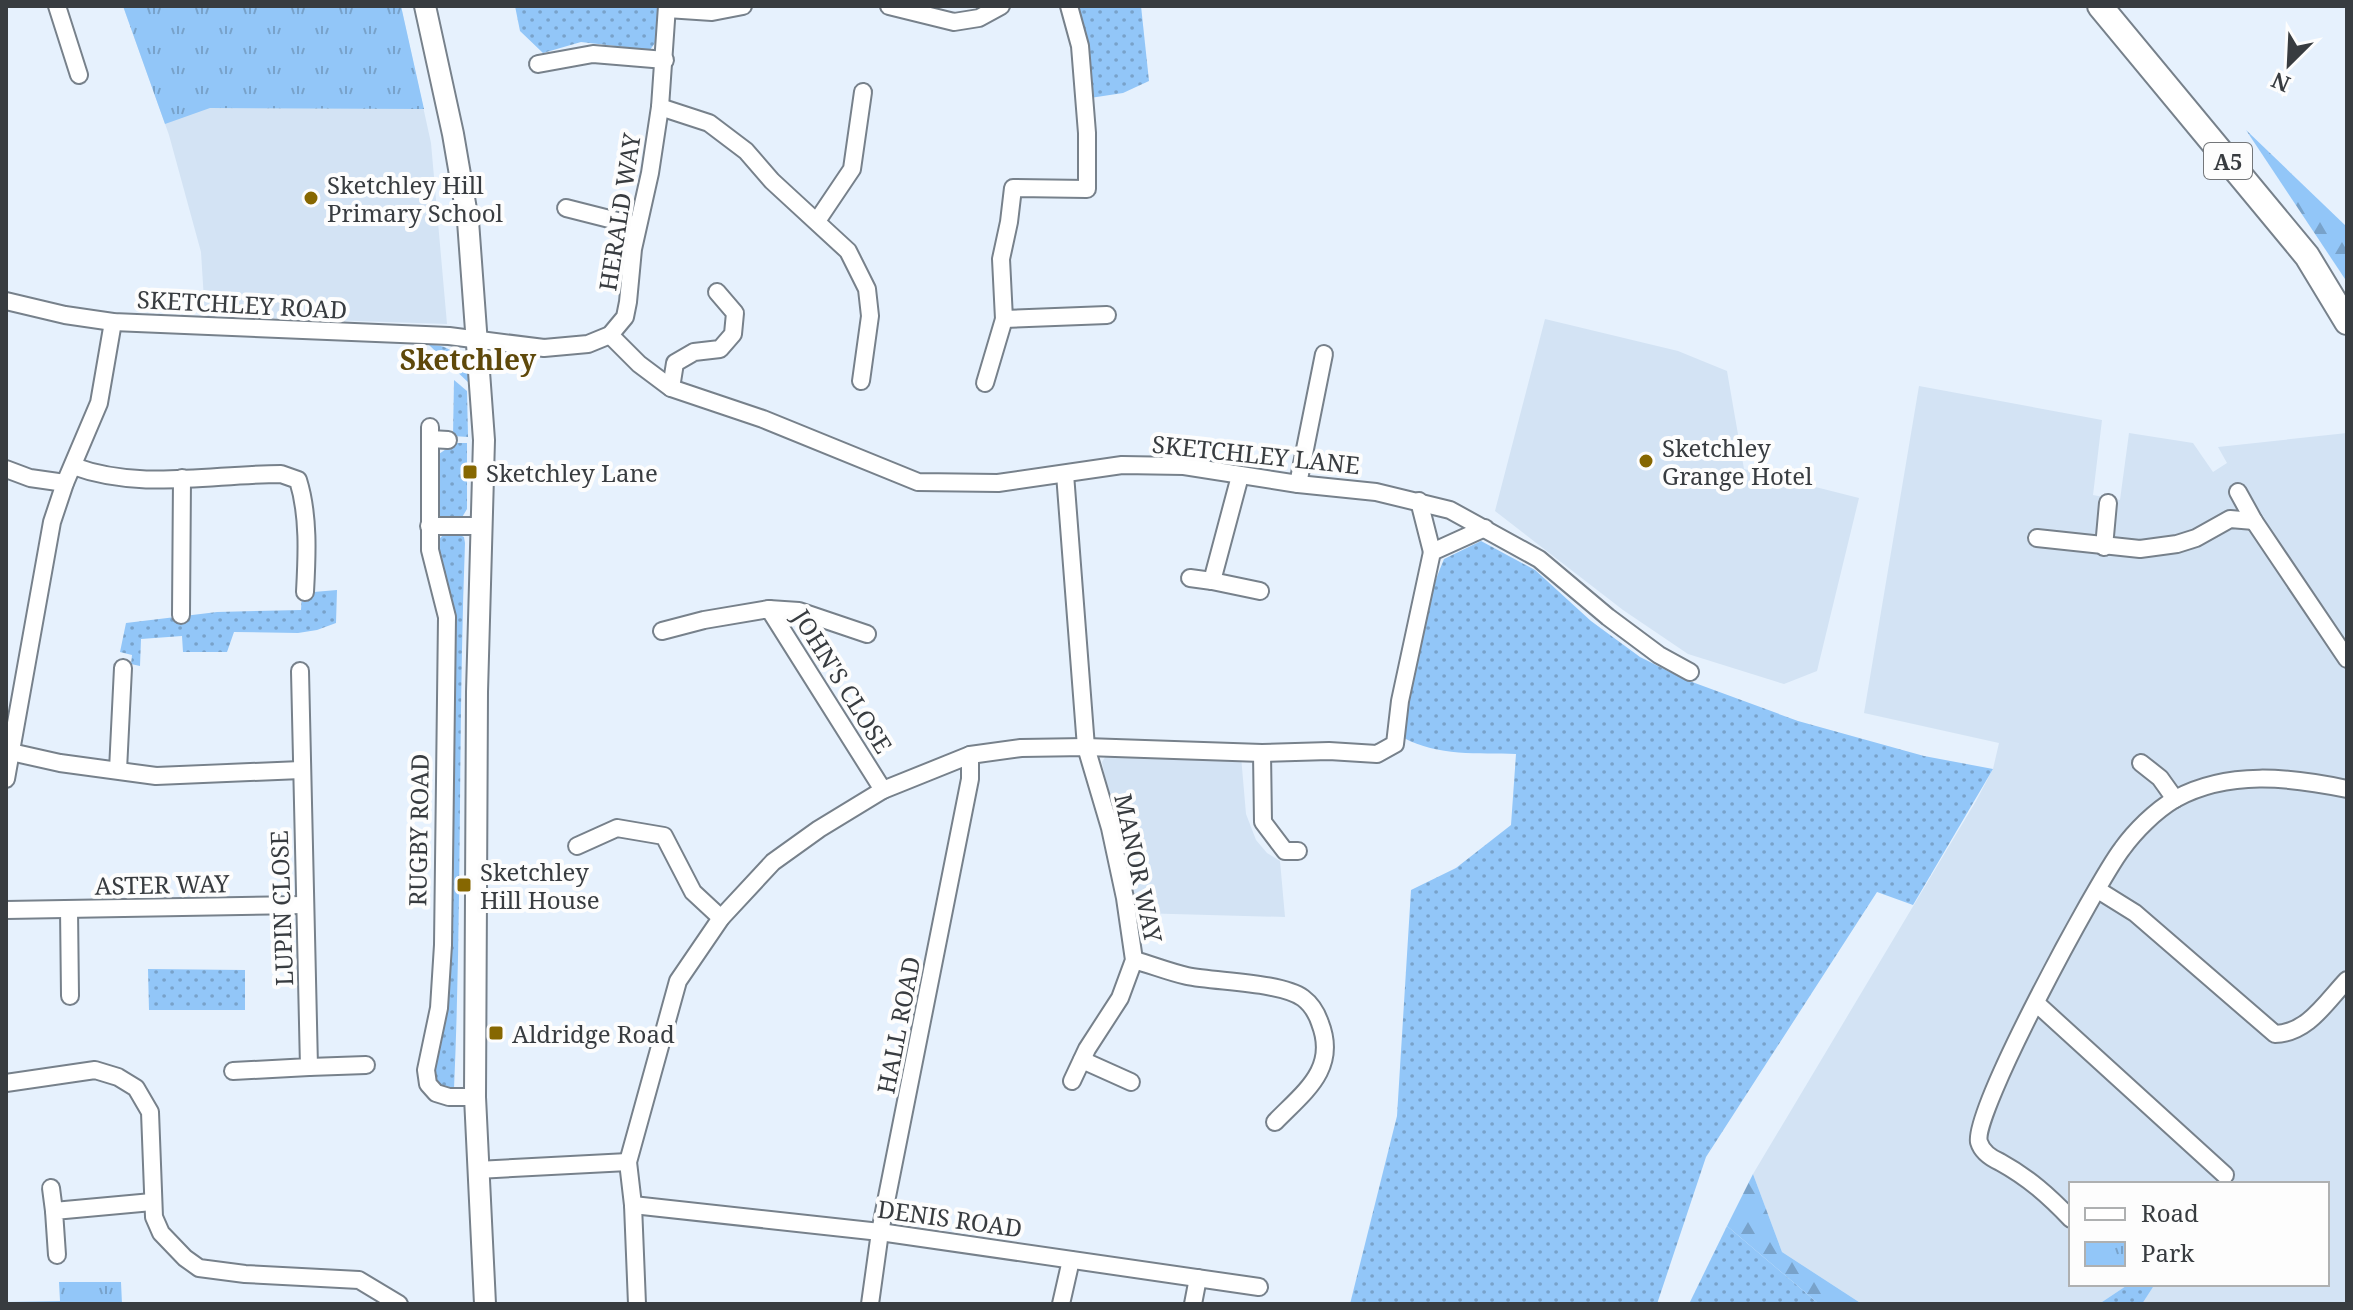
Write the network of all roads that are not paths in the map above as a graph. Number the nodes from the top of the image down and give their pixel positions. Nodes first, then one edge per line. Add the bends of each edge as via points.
1 (57, 6) edge
2 (425, 6) edge
3 (743, 6) edge
4 (889, 6) edge
5 (1001, 6) edge
6 (1069, 6) edge
7 (2100, 6) edge
8 (667, 7) edge
9 (665, 60) junction
10 (538, 64) dead end
11 (79, 75) dead end
12 (863, 92) dead end
13 (660, 107) junction
14 (566, 208) dead end
15 (817, 221) junction
16 (637, 226) junction
17 (717, 292) dead end
18 (6, 301) edge
19 (1107, 315) dead end
20 (1004, 319) junction
21 (113, 322) junction
22 (2347, 322) edge
23 (610, 335) junction
24 (478, 341) junction
25 (1324, 354) dead end
26 (861, 381) dead end
27 (985, 383) dead end
28 (671, 388) junction
29 (448, 440) dead end
30 (73, 466) junction
31 (6, 469) edge
32 (1065, 474) junction
33 (1240, 476) junction
34 (182, 478) junction
35 (65, 483) junction
36 (1298, 484) junction
37 (2238, 492) dead end
38 (1419, 501) junction
39 (2108, 503) dead end
40 (2254, 521) junction
41 (429, 526) junction
42 (483, 526) junction
43 (1485, 528) junction
44 (2037, 538) dead end
45 (2104, 547) junction
46 (1432, 552) junction
47 (1190, 578) dead end
48 (1212, 581) junction
49 (1260, 591) dead end
50 (305, 592) dead end
51 (769, 609) junction
52 (181, 615) dead end
53 (662, 631) dead end
54 (867, 634) dead end
55 (2347, 659) edge
56 (123, 668) dead end
57 (300, 671) dead end
58 (1690, 672) dead end
59 (1086, 747) junction
60 (11, 752) junction
61 (1262, 753) junction
62 (970, 755) junction
63 (2141, 763) dead end
64 (118, 770) junction
65 (301, 770) junction
66 (6, 779) edge
67 (2347, 789) edge
68 (883, 790) junction
69 (2175, 799) junction
70 (577, 846) dead end
71 (1298, 851) dead end
72 (2098, 890) junction
73 (304, 905) junction
74 (69, 909) junction
75 (6, 910) edge
76 (721, 918) junction
77 (1134, 960) junction
78 (2347, 980) edge
79 (70, 996) dead end
80 (2036, 1003) junction
81 (1082, 1060) junction
82 (366, 1065) dead end
83 (309, 1067) junction
84 (233, 1071) dead end
85 (1072, 1081) dead end
86 (1131, 1082) dead end
87 (6, 1083) edge
88 (475, 1097) junction
89 (1275, 1122) dead end
90 (628, 1162) junction
91 (477, 1170) junction
92 (2225, 1175) dead end
93 (51, 1188) dead end
94 (152, 1202) junction
95 (633, 1205) junction
96 (54, 1211) junction
97 (2069, 1217) edge
98 (880, 1232) junction
99 (57, 1255) dead end
100 (1071, 1260) junction
101 (1198, 1278) junction
102 (1259, 1287) dead end
103 (399, 1304) edge
104 (485, 1304) edge
105 (637, 1304) edge
106 (870, 1304) edge
107 (1061, 1304) edge
108 (1193, 1304) edge

1 - 11 street
2 - 24 main road via 468,221
3 - 8 street via 712,12
4 - 5 street via 954,22 979,18
6 - 20 street via 1080,46 1087,189 1013,188 1001,259
7 - 22 highway, A5 via 2307,256
8 - 9 street, HERALD WAY
9 - 10 street via 593,54
9 - 13 street, HERALD WAY
12 - 15 street via 852,169
13 - 15 street via 709,123 746,151
13 - 16 street, HERALD WAY
14 - 16 street
15 - 26 street via 848,251 867,289 870,316
16 - 23 street, HERALD WAY via 625,317
17 - 28 street via 735,313 733,334 720,349 694,352 675,363
18 - 21 street, SKETCHLEY ROAD
19 - 20 street
20 - 27 street
21 - 24 street, SKETCHLEY ROAD
21 - 30 street via 99,403
23 - 24 street via 559,348
23 - 28 street, SKETCHLEY LANE
24 - 42 main road
25 - 36 street
28 - 32 street, SKETCHLEY LANE via 918,482 998,483
29 - 41 street, RUGBY ROAD via 430,433
30 - 34 street via 131,481
30 - 35 street
31 - 35 street
32 - 33 street, SKETCHLEY LANE via 1122,465 1184,466
32 - 59 street, MANOR WAY
33 - 36 street, SKETCHLEY LANE
33 - 48 street
34 - 50 street via 281,474 298,480 307,557
34 - 52 street
35 - 60 street via 52,522
36 - 38 street, SKETCHLEY LANE
37 - 40 street
38 - 43 street, SKETCHLEY LANE
38 - 46 street
39 - 45 street
40 - 45 street via 2230,519 2196,538 2157,548
40 - 55 street
41 - 42 street
41 - 88 street, RUGBY ROAD via 447,617 443,945 439,1008 426,1070 436,1093
42 - 88 main road
43 - 46 street
43 - 58 street, SKETCHLEY LANE via 1539,559 1608,617
44 - 45 street
46 - 61 street via 1395,744 1377,754
47 - 48 street
48 - 49 street
51 - 53 street, JOHN'S CLOSE
51 - 54 street via 799,611
51 - 68 street, JOHN'S CLOSE
56 - 64 street
57 - 65 street, LUPIN CLOSE via 307,693
59 - 61 street
59 - 62 street
59 - 77 street, MANOR WAY via 1110,828
60 - 64 street
60 - 66 street
61 - 71 street via 1263,822 1285,851
62 - 68 street
62 - 98 street, HALL ROAD via 970,779
63 - 69 street
64 - 65 street via 156,776
65 - 73 street, LUPIN CLOSE
67 - 69 street via 2274,778 2238,779
68 - 76 street via 773,862
69 - 72 street via 2122,849
70 - 76 street via 617,828 664,836 693,892
72 - 78 street via 2135,913 2275,1034 2292,1034 2309,1022
72 - 80 street
73 - 74 street, ASTER WAY
73 - 83 street, LUPIN CLOSE
74 - 75 street, ASTER WAY
74 - 79 street, ASTER WAY
76 - 90 street via 678,981
77 - 81 street, MANOR WAY via 1120,998
77 - 89 street via 1187,976 1277,989 1302,997 1316,1013 1324,1034 1322,1068
80 - 92 street
80 - 97 street via 1977,1138 1981,1149 2040,1186
81 - 85 street, MANOR WAY
81 - 86 street
82 - 83 street
83 - 84 street
87 - 94 street via 95,1070 136,1088 150,1112
88 - 91 main road
90 - 91 street
90 - 95 street
91 - 104 main road
93 - 96 street
94 - 96 street
94 - 103 street via 161,1233 199,1268 359,1280
95 - 98 street, DENIS ROAD
95 - 105 street
96 - 99 street
98 - 100 street, DENIS ROAD
98 - 106 street, HALL ROAD
100 - 101 street, DENIS ROAD
100 - 107 street
101 - 102 street, DENIS ROAD
101 - 108 street

